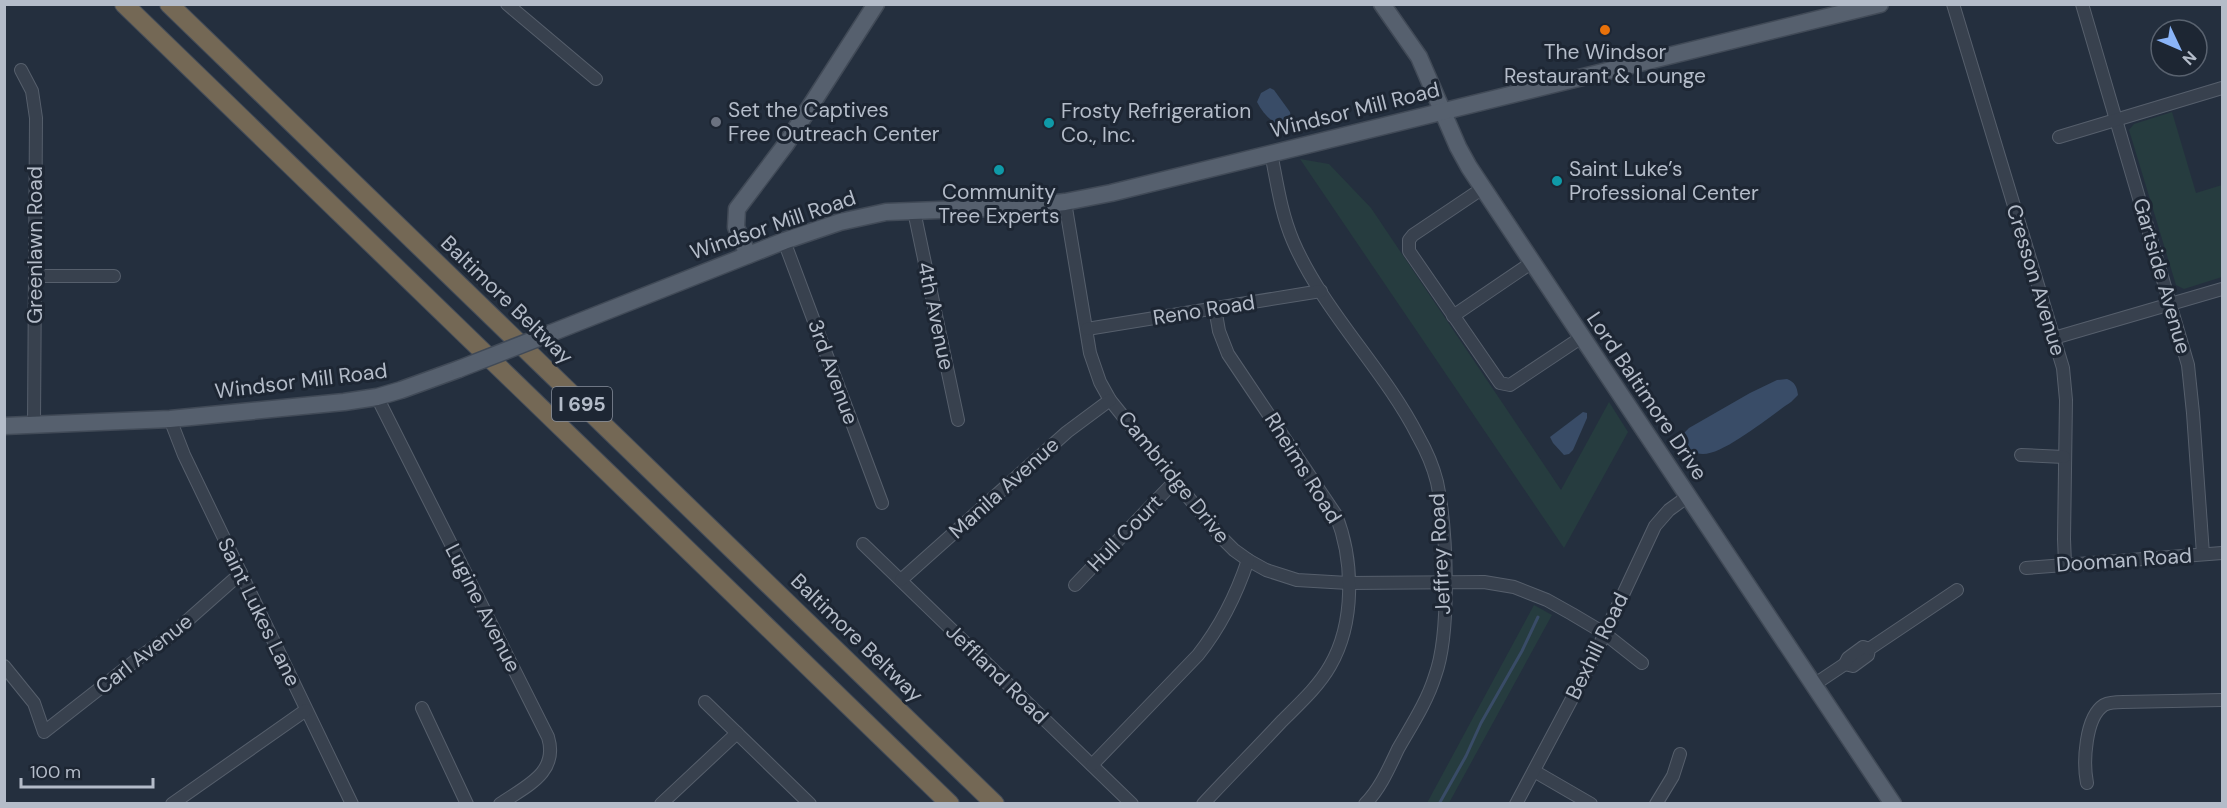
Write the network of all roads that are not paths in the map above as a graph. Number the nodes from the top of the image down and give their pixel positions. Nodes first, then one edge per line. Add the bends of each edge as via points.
1 (123, 4) edge
2 (169, 4) edge
3 (507, 4) edge
4 (876, 4) edge
5 (1382, 4) edge
6 (1880, 4) edge
7 (1953, 4) edge
8 (2082, 4) edge
9 (21, 70) dead end
10 (596, 79) dead end
11 (2223, 88) edge
12 (1444, 111) junction
13 (2116, 120) junction
14 (2059, 137) dead end
15 (1271, 153) junction
16 (1483, 188) junction
17 (1065, 202) junction
18 (914, 211) junction
19 (784, 241) junction
20 (748, 255) junction
21 (1532, 263) junction
22 (35, 276) junction
23 (114, 276) dead end
24 (2223, 289) edge
25 (1321, 291) junction
26 (2171, 304) junction
27 (1215, 308) junction
28 (1453, 316) junction
29 (1086, 328) junction
30 (1582, 337) junction
31 (2054, 338) junction
32 (377, 397) junction
33 (1110, 400) junction
34 (170, 418) junction
35 (958, 420) dead end
36 (34, 424) junction
37 (4, 426) edge
38 (2021, 455) dead end
39 (2064, 457) junction
40 (1175, 481) junction
41 (1687, 497) junction
42 (882, 503) dead end
43 (863, 544) dead end
44 (2223, 553) edge
45 (2203, 554) junction
46 (1248, 560) junction
47 (2065, 564) junction
48 (2026, 568) dead end
49 (241, 573) junction
50 (901, 580) junction
51 (1348, 583) junction
52 (1445, 583) junction
53 (1075, 585) dead end
54 (1957, 590) dead end
55 (1604, 633) junction
56 (1642, 663) dead end
57 (4, 666) edge
58 (1815, 684) junction
59 (2223, 700) edge
60 (705, 702) dead end
61 (422, 708) dead end
62 (306, 710) junction
63 (737, 733) junction
64 (1680, 754) dead end
65 (1092, 765) junction
66 (1534, 771) junction
67 (2086, 783) dead end
68 (1370, 802) edge
69 (172, 804) edge
70 (352, 804) edge
71 (467, 804) edge
72 (500, 804) edge
73 (661, 804) edge
74 (810, 804) edge
75 (950, 804) edge
76 (995, 804) edge
77 (1132, 804) edge
78 (1203, 804) edge
79 (1516, 804) edge
80 (1591, 804) edge
81 (1656, 804) edge
82 (1893, 804) edge

1 - 75 highway, I 695
2 - 76 highway, Baltimore Beltway / I 695
3 - 10 street
4 - 20 main road via 786,144 737,209 736,227
5 - 12 main road, Lord Baltimore Drive via 1419,57
6 - 12 main road, Windsor Mill Road
7 - 31 street, Cresson Avenue
8 - 13 street, Gartside Avenue
9 - 22 street, Greenlawn Road via 32,91 36,118
11 - 13 street
12 - 15 main road, Windsor Mill Road
12 - 16 main road, Lord Baltimore Drive via 1458,147
13 - 14 street
13 - 26 street, Gartside Avenue
15 - 17 main road, Windsor Mill Road
15 - 25 street, Jeffrey Road via 1286,221
16 - 21 main road, Lord Baltimore Drive
16 - 28 street via 1408,240 1409,251
17 - 18 main road, Windsor Mill Road
17 - 29 street, Cambridge Drive
18 - 19 main road, Windsor Mill Road via 866,215
18 - 35 street, 4th Avenue
19 - 20 main road, Windsor Mill Road
19 - 42 street, 3rd Avenue
20 - 32 main road, Windsor Mill Road, bridge via 430,381
21 - 28 street
21 - 30 main road, Lord Baltimore Drive
22 - 23 street
22 - 36 street, Greenlawn Road
24 - 26 street
25 - 27 street, Reno Road
25 - 52 street, Jeffrey Road via 1409,418 1429,458 1441,504
26 - 31 street
26 - 45 street, Gartside Avenue via 2191,385
27 - 29 street, Reno Road
27 - 51 street, Rheims Road via 1228,354 1336,515 1346,546
28 - 30 street via 1505,386
29 - 33 street, Cambridge Drive via 1094,369
30 - 41 main road, Lord Baltimore Drive
31 - 39 street, Cresson Avenue via 2065,383
32 - 34 main road, Windsor Mill Road
32 - 72 street, Lugine Avenue via 551,747 544,771
33 - 40 street, Cambridge Drive
33 - 50 street, Manila Avenue via 1067,432
34 - 36 main road, Windsor Mill Road
34 - 49 street, Saint Lukes Lane via 177,442
36 - 37 main road, Windsor Mill Road
38 - 39 street
39 - 47 street, Cresson Avenue
40 - 46 street, Cambridge Drive via 1220,536
40 - 53 street, Hull Court
41 - 55 street, Bexhill Road via 1655,526
41 - 58 main road, Lord Baltimore Drive
43 - 50 street, Jeffland Road
44 - 45 street, Dooman Road
45 - 47 street, Dooman Road
46 - 51 street, Cambridge Drive via 1298,580
46 - 65 street via 1232,603 1212,637
47 - 48 street, Dooman Road
49 - 57 street, Carl Avenue via 171,635 44,732 34,703
49 - 62 street, Saint Lukes Lane
50 - 65 street, Jeffland Road
51 - 52 street, Cambridge Drive
51 - 78 street, Rheims Road via 1346,627 1330,667
52 - 55 street, Cambridge Drive via 1484,582 1514,587 1547,600
52 - 68 street, Jeffrey Road via 1443,643 1436,676
54 - 58 street via 1869,649 1863,647
55 - 56 street, Cambridge Drive
55 - 66 street, Bexhill Road
58 - 82 main road, Lord Baltimore Drive
59 - 67 street via 2103,706 2090,728
60 - 63 street
61 - 71 street
62 - 69 street
62 - 70 street, Saint Lukes Lane
63 - 73 street
63 - 74 street
64 - 81 street via 1673,776
65 - 77 street, Jeffland Road
66 - 79 street, Bexhill Road
66 - 80 street

